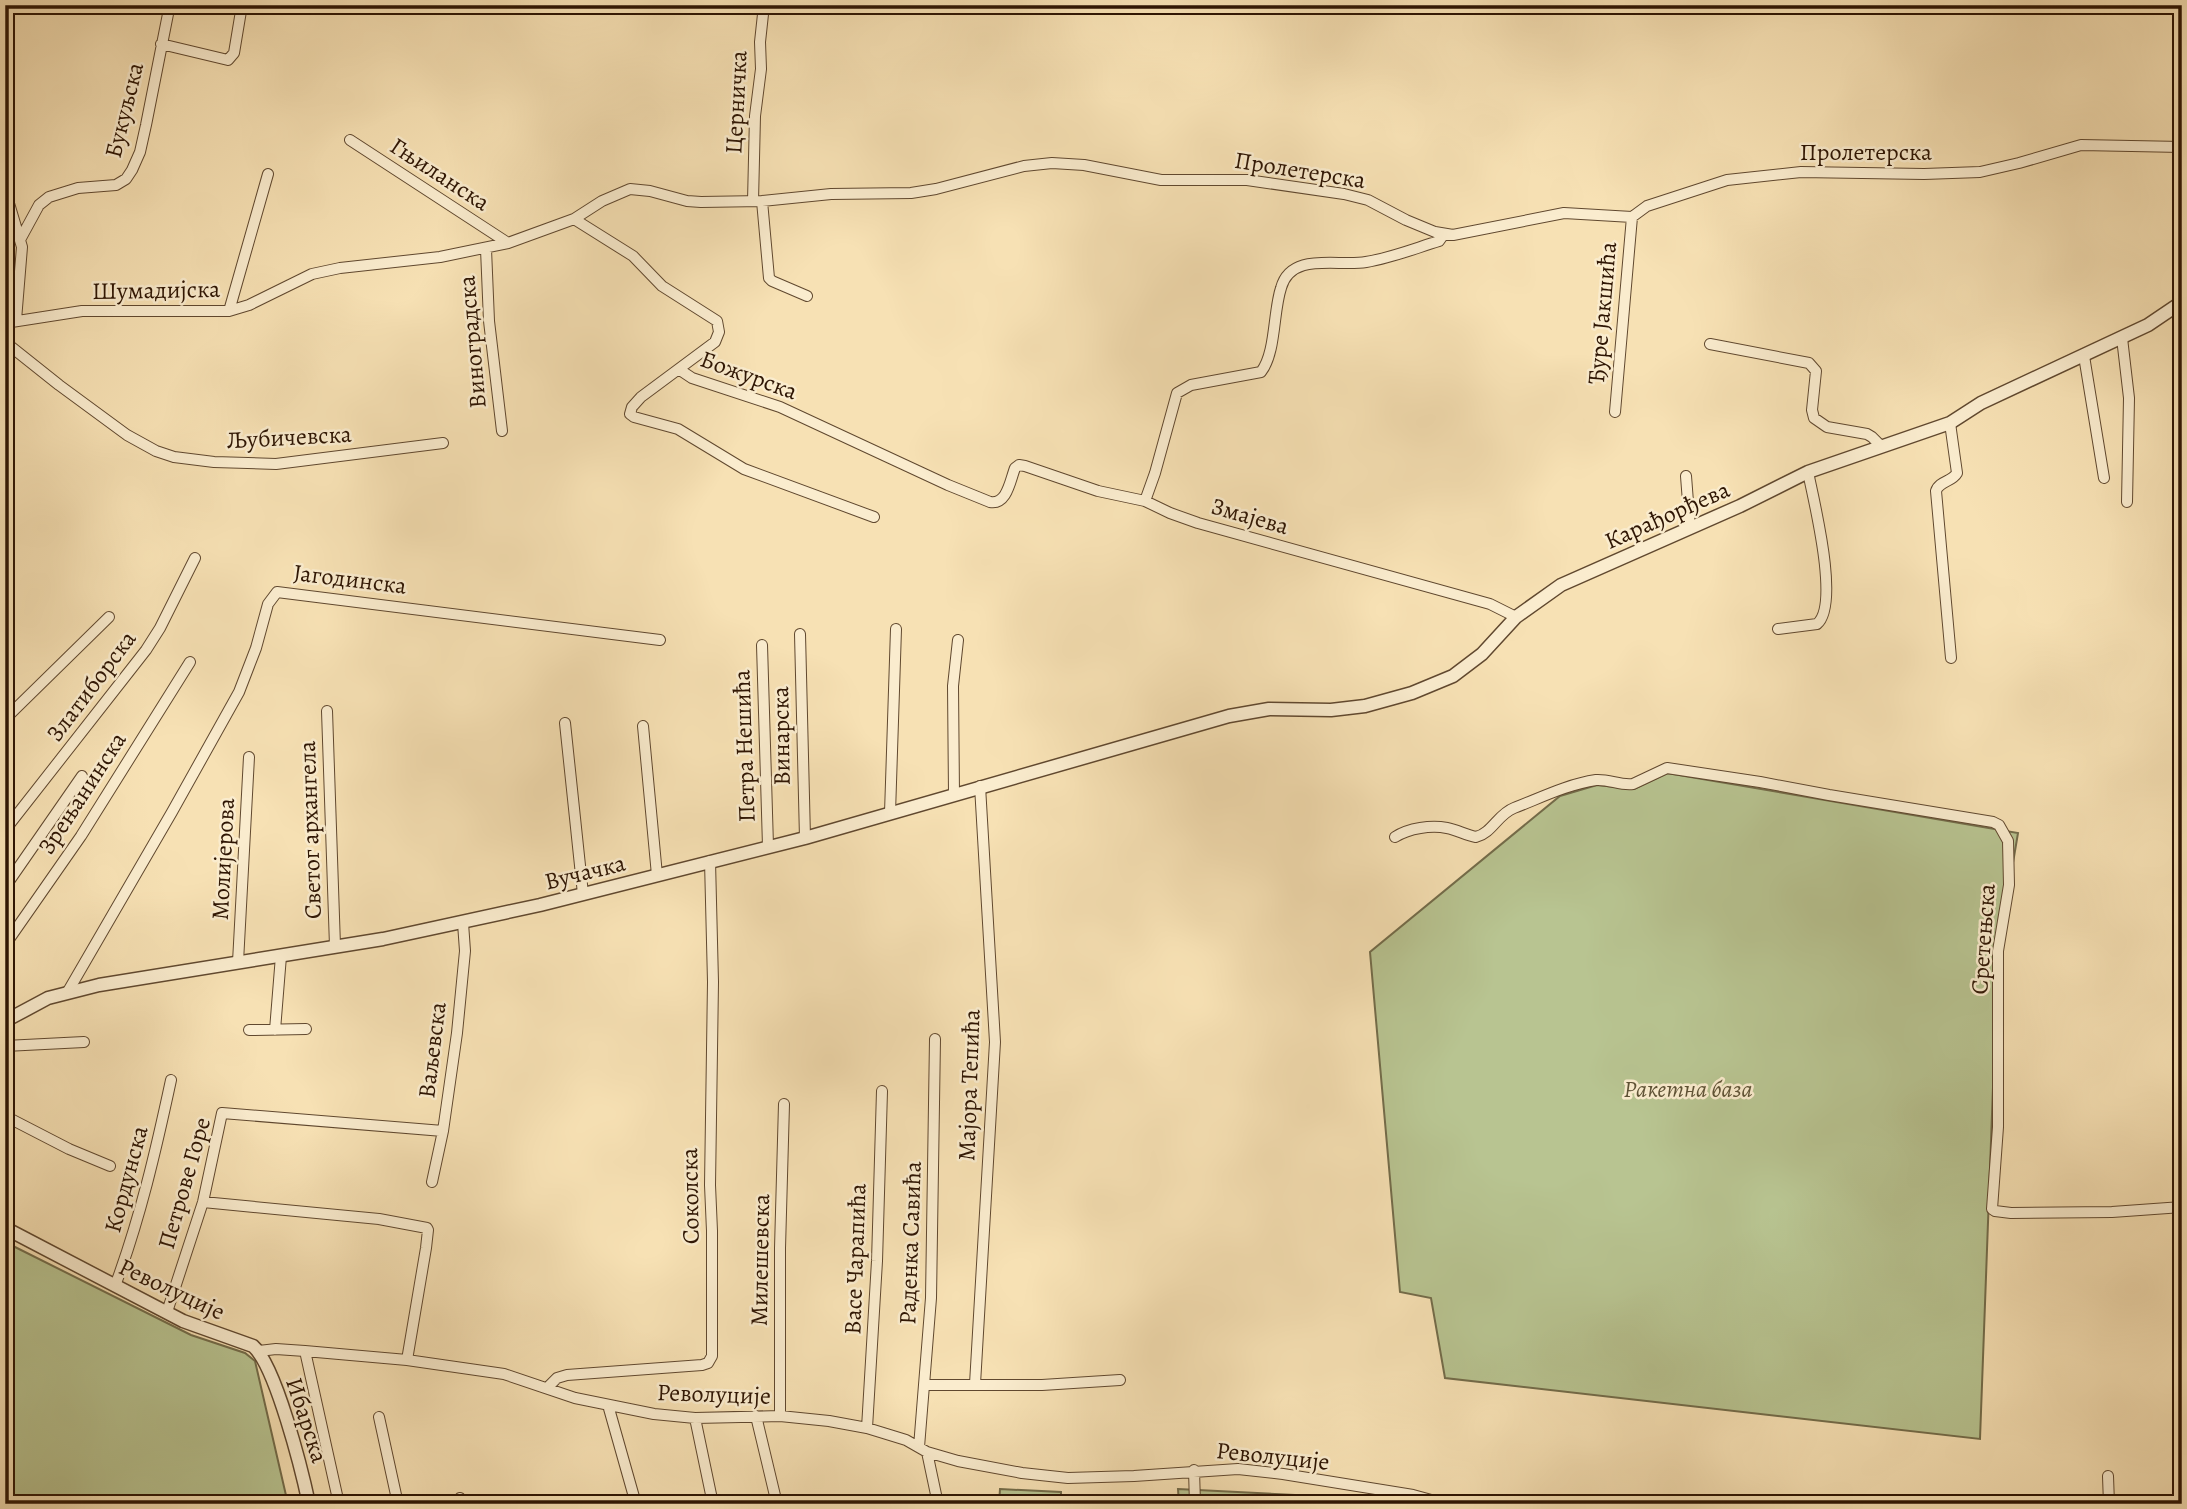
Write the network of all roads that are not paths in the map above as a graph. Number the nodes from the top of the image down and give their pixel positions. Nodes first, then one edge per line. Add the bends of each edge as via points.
1 (242, 5) edge
2 (765, 5) edge
3 (168, 14) dead end
4 (161, 44) junction
5 (350, 140) dead end
6 (2182, 147) edge
7 (268, 174) dead end
8 (5, 190) edge
9 (757, 201) junction
10 (1632, 217) junction
11 (574, 219) junction
12 (1444, 234) junction
13 (21, 238) junction
14 (508, 243) junction
15 (486, 249) junction
16 (807, 296) dead end
17 (2182, 302) edge
18 (229, 311) junction
19 (16, 320) junction
20 (5, 323) edge
21 (2122, 338) junction
22 (5, 342) edge
23 (1710, 344) dead end
24 (2084, 356) junction
25 (680, 370) junction
26 (1615, 412) dead end
27 (1950, 423) junction
28 (502, 431) dead end
29 (443, 443) dead end
30 (1881, 446) junction
31 (1808, 472) junction
32 (1686, 476) dead end
33 (2104, 478) dead end
34 (1145, 501) junction
35 (2127, 502) dead end
36 (996, 503) joint
37 (874, 517) dead end
38 (1690, 528) junction
39 (195, 558) dead end
40 (109, 617) dead end
41 (1516, 617) junction
42 (896, 629) dead end
43 (1777, 629) dead end
44 (800, 634) dead end
45 (660, 640) dead end
46 (958, 640) dead end
47 (761, 645) dead end
48 (1951, 658) dead end
49 (190, 662) dead end
50 (327, 711) dead end
51 (5, 719) edge
52 (565, 723) dead end
53 (643, 726) dead end
54 (1170, 732) joint
55 (249, 757) dead end
56 (82, 776) dead end
57 (980, 786) junction
58 (954, 794) junction
59 (890, 813) junction
60 (5, 830) edge
61 (1395, 837) dead end
62 (805, 838) junction
63 (768, 846) junction
64 (710, 861) junction
65 (657, 875) junction
66 (5, 887) edge
67 (583, 894) junction
68 (463, 923) junction
69 (5, 945) edge
70 (335, 946) junction
71 (281, 956) junction
72 (239, 962) junction
73 (67, 993) junction
74 (5, 1021) edge
75 (306, 1029) dead end
76 (249, 1030) dead end
77 (275, 1030) junction
78 (935, 1039) dead end
79 (84, 1042) dead end
80 (5, 1046) edge
81 (171, 1080) dead end
82 (882, 1091) dead end
83 (784, 1104) dead end
84 (5, 1116) edge
85 (443, 1131) junction
86 (110, 1166) dead end
87 (432, 1182) dead end
88 (203, 1202) junction
89 (2182, 1208) edge
90 (5, 1228) edge
91 (115, 1286) junction
92 (167, 1312) junction
93 (259, 1351) junction
94 (305, 1351) junction
95 (407, 1360) junction
96 (1120, 1380) dead end
97 (975, 1384) junction
98 (925, 1385) junction
99 (547, 1388) junction
100 (608, 1405) junction
101 (756, 1416) junction
102 (780, 1416) junction
103 (379, 1417) dead end
104 (695, 1418) junction
105 (867, 1428) junction
106 (923, 1450) junction
107 (1194, 1471) junction
108 (2108, 1476) dead end
109 (309, 1504) edge
110 (339, 1504) edge
111 (398, 1504) edge
112 (636, 1504) edge
113 (713, 1504) edge
114 (777, 1504) edge
115 (939, 1504) edge
116 (1195, 1504) edge
117 (1446, 1504) edge
118 (2109, 1504) edge

1 - 4 street, Букуљска via 234,53 228,60
2 - 9 street, Церничка via 755,116
3 - 4 street, Букуљска
4 - 13 street, Букуљска via 140,152 126,179 116,186 78,188 48,197 38,205
5 - 14 street, Гњиланска
6 - 10 street, Пролетерска via 2081,145 1980,172 1801,172 1727,180 1647,206
7 - 18 street
8 - 13 street
9 - 11 street, Пролетерска via 687,201 630,189
9 - 12 street, Пролетерска via 911,193 1052,163 1161,180 1247,180 1344,194
9 - 16 street, Церничка via 769,278
10 - 12 street, Пролетерска via 1564,214 1462,235
10 - 26 street, Ђуре Јакшића
11 - 14 street, Пролетерска
11 - 25 street via 633,256 662,286 717,321 715,342
12 - 34 street via 1439,241 1365,263 1317,264 1289,271 1280,289 1264,369 1177,393
13 - 19 street
14 - 15 street, Шумадијска
15 - 18 street, Шумадијска via 312,274
15 - 28 street, Виноградска
17 - 21 street, Карађорђева
18 - 19 street, Шумадијска via 82,311
19 - 20 street, Шумадијска
21 - 24 street, Карађорђева
21 - 35 street via 2129,398
22 - 29 street, Љубичевска via 127,435 174,457 276,464
23 - 30 street via 1809,363 1816,371 1814,418 1827,427 1867,434
24 - 27 street, Карађорђева via 1989,399
24 - 33 street
25 - 36 street, Божурска via 780,407
25 - 37 street, Божурска via 641,397 630,414 678,429 744,469
27 - 30 street, Карађорђева
27 - 48 street via 1957,473 1939,485 1936,496
30 - 31 street, Карађорђева
31 - 38 street, Карађорђева
31 - 43 street via 1826,570 1824,614 1817,624
32 - 38 street
34 - 36 street, Змајева via 1019,466 1004,497
34 - 41 street, Змајева via 1198,523 1477,600
38 - 41 street, Карађорђева via 1561,585
39 - 60 street, Златиборска via 146,650
40 - 51 street
41 - 54 street, Карађорђева via 1464,670 1404,696 1347,709 1249,712
42 - 59 street
44 - 62 street, Винарска
45 - 73 street, Јагодинска via 277,592 268,604 239,692
46 - 58 street via 953,686
47 - 63 street, Петра Нешића
49 - 69 street, Зрењанинска via 81,836
50 - 70 street, Светог архангела
52 - 67 street
53 - 65 street
54 - 57 street, Вучачка
55 - 72 street, Молијерова
56 - 66 street
57 - 58 street, Вучачка
57 - 97 street, Мајора Тепића via 995,1042
58 - 59 street, Вучачка
59 - 62 street, Вучачка
61 - 89 street, Сретењска via 1436,827 1476,837 1510,810 1578,784 1601,780 1628,785 1667,768 1999,825 2008,841 2009,885 1998,951 1998,1127 1992,1209 2011,1213
62 - 63 street, Вучачка
63 - 64 street, Вучачка
64 - 65 street, Вучачка
64 - 99 street, Соколска via 712,1356 702,1365 567,1375
65 - 67 street, Вучачка
67 - 68 street, Вучачка
68 - 70 street, Вучачка
68 - 85 street, Ваљевска via 465,951
70 - 71 street, Вучачка
71 - 72 street, Вучачка
71 - 77 street
72 - 73 street, Вучачка
73 - 74 street, Вучачка
75 - 77 street
76 - 77 street
78 - 98 street, Раденка Савића
79 - 80 street
81 - 91 street, Кордунска via 147,1187
82 - 105 street, Васе Чарапића
83 - 102 street, Милешевска
84 - 86 street
85 - 87 street, Ваљевска
85 - 88 street, Петрове Горе via 222,1113
88 - 92 street, Петрове Горе
88 - 95 street via 427,1228
90 - 91 street, Револуције
91 - 92 street, Револуције
92 - 93 street, Револуције
93 - 94 street, Револуције
93 - 109 street, Ибарска via 282,1408
94 - 95 street, Револуције
94 - 110 street
95 - 99 street, Револуције via 504,1374
96 - 97 street
97 - 98 street
98 - 106 street, Раденка Савића
99 - 100 street, Револуције
100 - 104 street, Револуције
100 - 112 street
101 - 102 street, Револуције
101 - 104 street, Револуције
101 - 114 street
102 - 105 street, Револуције
103 - 111 street
104 - 113 street
105 - 106 street, Револуције
106 - 107 street, Револуције via 1000,1469 1058,1477
106 - 115 street, Раденка Савића
107 - 116 street
107 - 117 street, Револуције via 1283,1474
108 - 118 street

